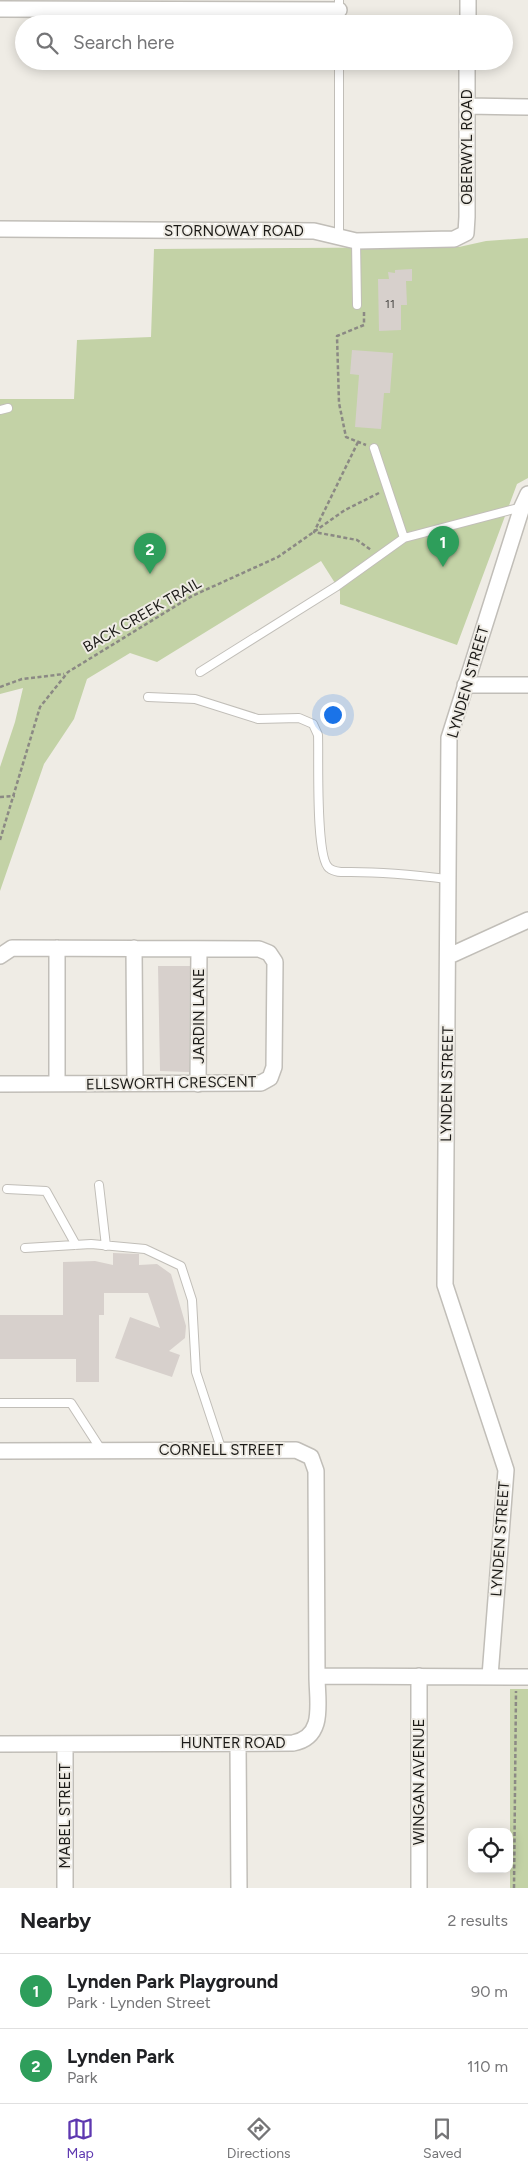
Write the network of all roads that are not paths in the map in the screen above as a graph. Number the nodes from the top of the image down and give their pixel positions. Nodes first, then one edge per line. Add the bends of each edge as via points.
1 (468, 0) edge
2 (0, 9) edge
3 (339, 11) edge
4 (468, 15) edge
5 (339, 70) edge
6 (467, 70) edge
7 (467, 106) junction
8 (528, 107) edge
9 (0, 229) edge
10 (466, 233) joint
11 (338, 238) junction
12 (356, 241) junction
13 (357, 305) road end
14 (374, 448) road end
15 (525, 500) edge
16 (404, 538) junction
17 (200, 672) dead end
18 (465, 685) junction
19 (528, 685) edge
20 (148, 697) dead end
21 (447, 879) junction
22 (528, 920) edge
23 (57, 948) junction
24 (134, 948) junction
25 (198, 948) junction
26 (0, 956) edge
27 (449, 956) junction
28 (135, 1083) junction
29 (0, 1084) edge
30 (57, 1084) junction
31 (198, 1084) junction
32 (99, 1185) dead end
33 (7, 1189) dead end
34 (76, 1245) junction
35 (106, 1246) junction
36 (25, 1248) dead end
37 (0, 1403) edge
38 (0, 1451) edge
39 (102, 1451) junction
40 (222, 1451) junction
41 (317, 1676) junction
42 (419, 1676) junction
43 (490, 1676) junction
44 (522, 1677) edge
45 (0, 1744) edge
46 (65, 1744) junction
47 (238, 1744) junction
48 (65, 1888) edge
49 (239, 1888) edge
50 (420, 1888) edge

1 - 4 street
2 - 3 street
5 - 11 lane
6 - 7 street, OBERWYL ROAD
7 - 8 street
7 - 10 street, OBERWYL ROAD
9 - 11 street, STORNOWAY ROAD via 314,231
10 - 12 street, STORNOWAY ROAD via 454,240
11 - 12 street, STORNOWAY ROAD
12 - 13 lane
14 - 16 lane
15 - 16 lane
15 - 18 street, LYNDEN STREET
16 - 17 lane via 337,586
18 - 19 street
18 - 21 street, LYNDEN STREET via 450,738
20 - 21 lane via 195,699 258,718 299,718 313,724 318,735 319,815 324,860 329,868 340,872 392,872
21 - 27 street, LYNDEN STREET
22 - 27 street
23 - 24 street, ELLSWORTH CRESCENT
23 - 26 street, ELLSWORTH CRESCENT via 12,948
23 - 30 street
24 - 25 street, ELLSWORTH CRESCENT
24 - 28 street
25 - 31 street, JARDIN LANE
25 - 31 street, ELLSWORTH CRESCENT via 259,949 269,953 275,962 274,1067 270,1078 261,1083
27 - 43 street, LYNDEN STREET via 445,1285 506,1470
28 - 30 street, ELLSWORTH CRESCENT
28 - 31 street, ELLSWORTH CRESCENT
29 - 30 street, ELLSWORTH CRESCENT
32 - 35 lane
33 - 34 lane via 46,1191
34 - 35 lane
34 - 36 lane
35 - 40 lane via 144,1249 181,1266 192,1300 196,1372
37 - 39 lane via 71,1403
38 - 39 street, CORNELL STREET
39 - 40 street, CORNELL STREET
40 - 41 street, CORNELL STREET via 296,1450 310,1457 316,1471
41 - 42 street
41 - 47 street, HUNTER ROAD via 317,1721 313,1732 304,1741
42 - 43 street
42 - 50 street, WINGAN AVENUE
43 - 44 street
45 - 46 street, HUNTER ROAD
46 - 47 street, HUNTER ROAD
46 - 48 street, MABEL STREET
47 - 49 street

